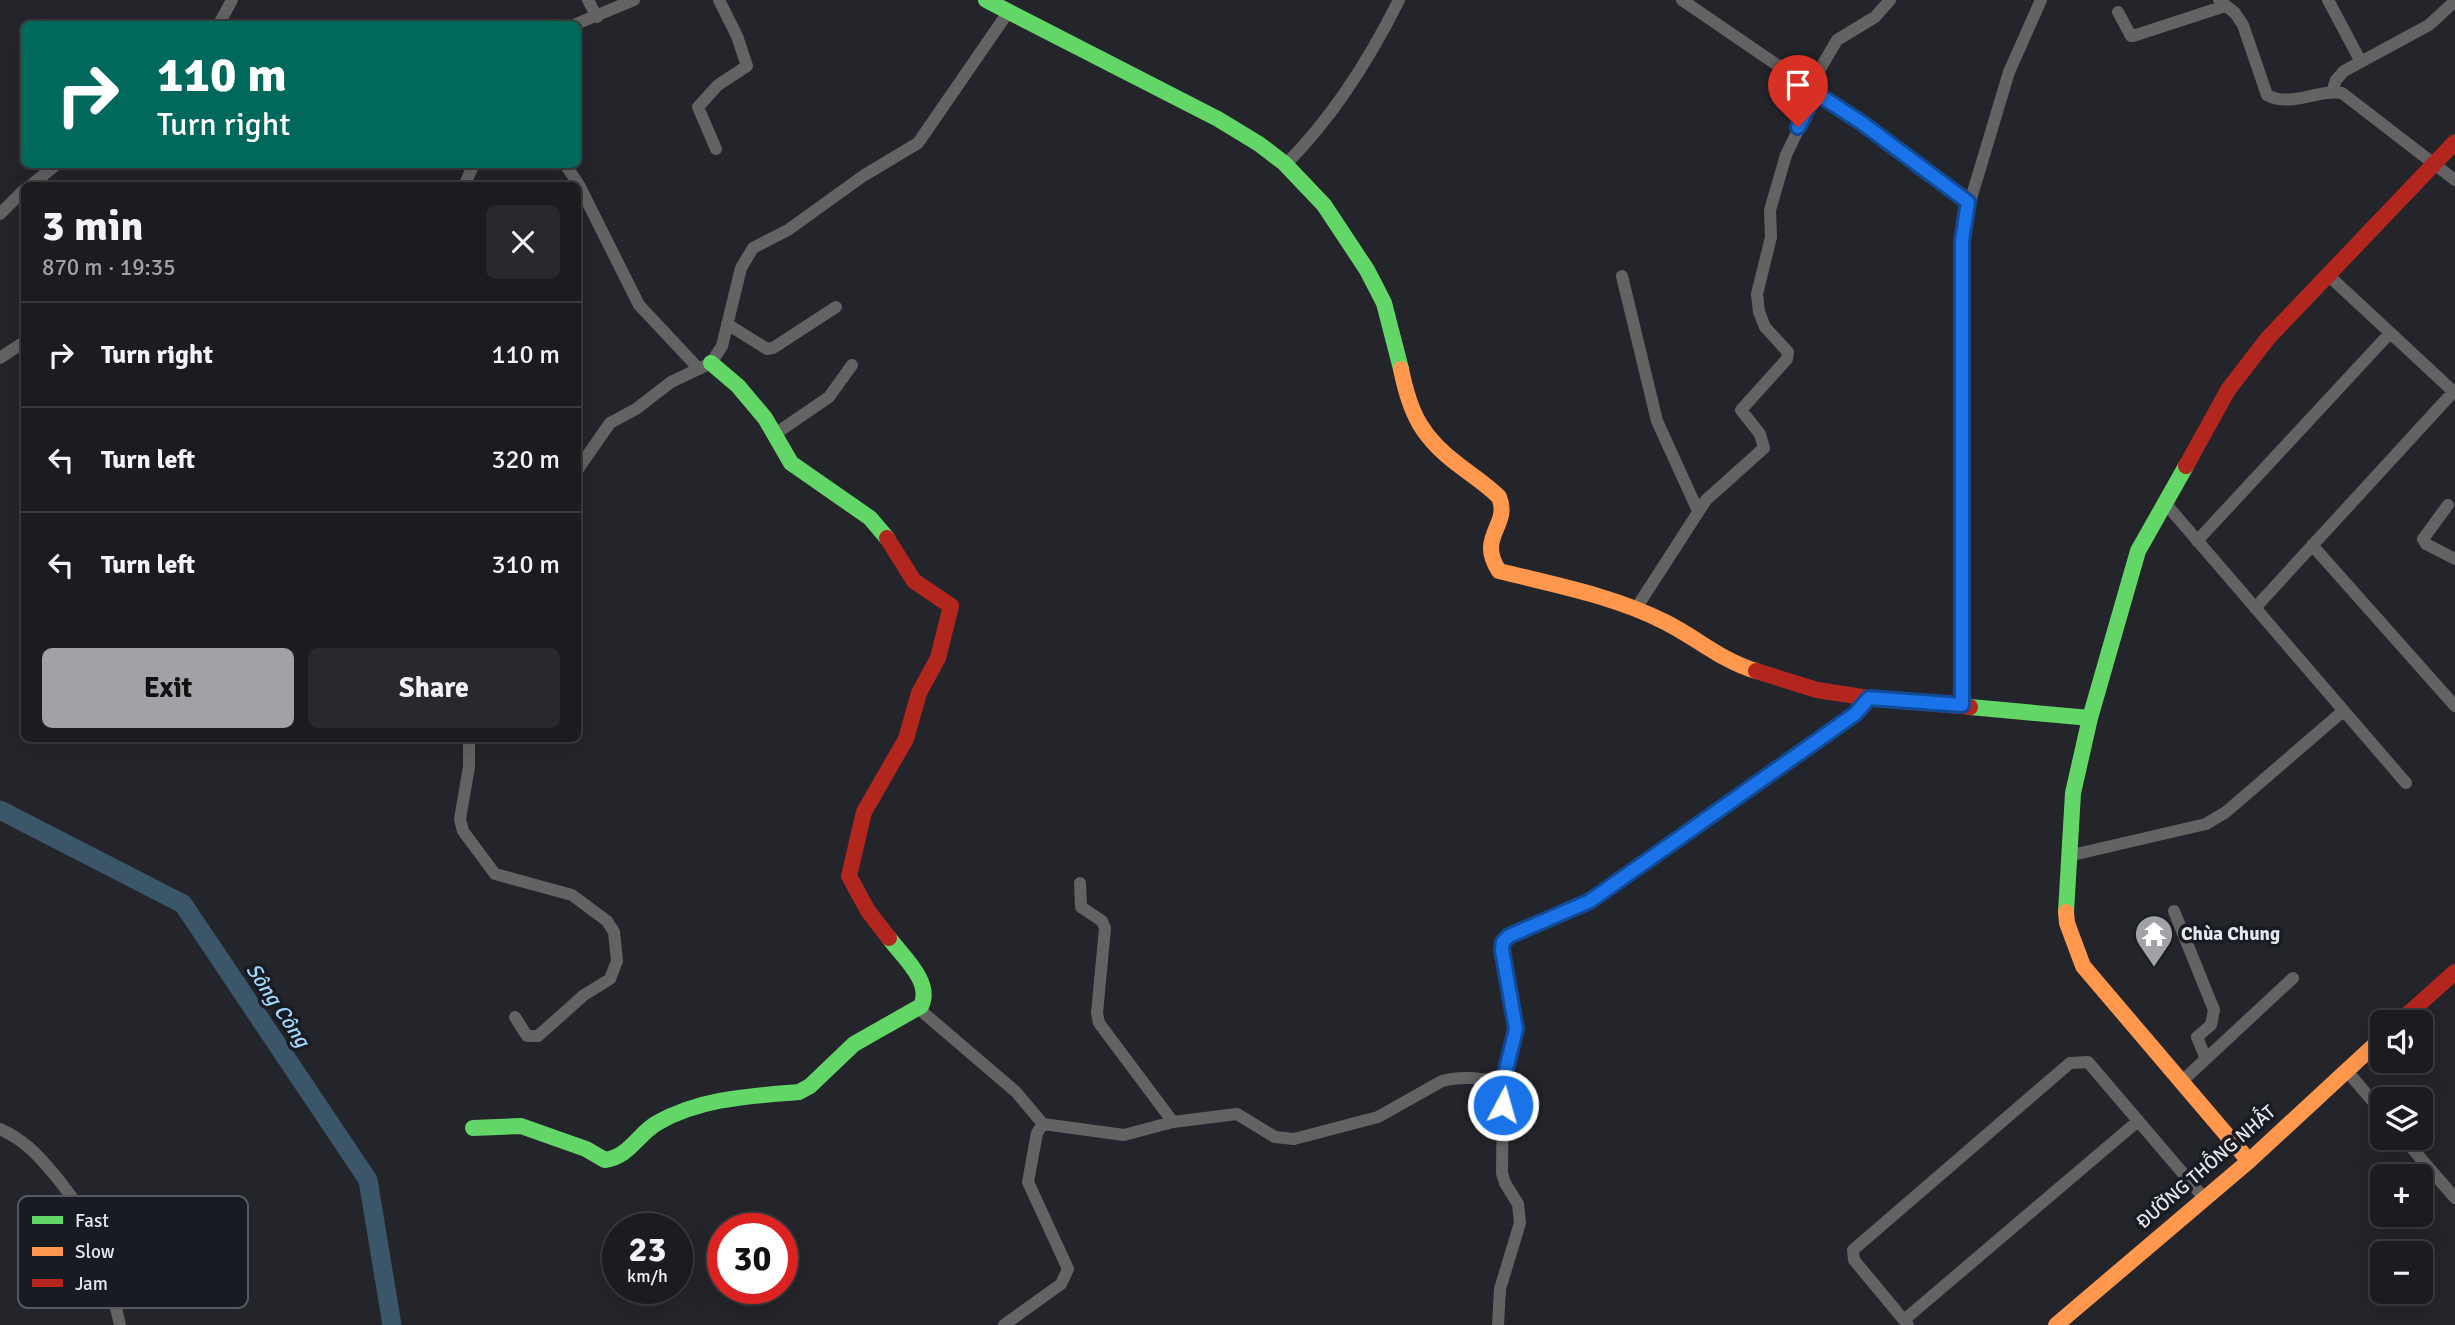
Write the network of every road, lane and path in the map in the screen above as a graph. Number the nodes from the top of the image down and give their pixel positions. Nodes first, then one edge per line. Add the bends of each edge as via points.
1 (232, 0) edge
2 (588, 0) edge
3 (634, 0) edge
4 (719, 0) edge
5 (986, 0) edge
6 (1399, 0) edge
7 (1682, 0) edge
8 (1890, 0) edge
9 (2041, 0) edge
10 (2328, 0) edge
11 (2455, 1) edge
12 (2222, 3) edge
13 (1009, 11) junction
14 (2118, 12) dead end
15 (597, 17) junction
16 (221, 21) edge
17 (581, 22) edge
18 (2361, 62) junction
19 (1813, 90) junction
20 (2332, 92) junction
21 (2455, 142) edge
22 (716, 149) dead end
23 (2427, 158) junction
24 (1286, 164) junction
25 (52, 168) edge
26 (2455, 180) edge
27 (35, 182) edge
28 (581, 189) edge
29 (21, 193) edge
30 (1968, 202) junction
31 (0, 214) edge
32 (2328, 275) junction
33 (1622, 276) dead end
34 (836, 307) dead end
35 (727, 324) junction
36 (2390, 333) junction
37 (21, 344) edge
38 (0, 358) edge
39 (852, 365) dead end
40 (705, 366) junction
41 (2454, 392) edge
42 (775, 433) junction
43 (581, 464) edge
44 (2165, 503) junction
45 (2448, 505) dead end
46 (1698, 511) junction
47 (2197, 541) junction
48 (2312, 545) junction
49 (2455, 559) edge
50 (2255, 608) junction
51 (1635, 610) junction
52 (1869, 698) junction
53 (1962, 705) junction
54 (2455, 706) edge
55 (2342, 712) junction
56 (2090, 719) junction
57 (469, 742) edge
58 (2406, 783) dead end
59 (2068, 856) junction
60 (1080, 883) dead end
61 (2174, 911) dead end
62 (2455, 972) edge
63 (2293, 978) dead end
64 (919, 1009) junction
65 (2412, 1010) edge
66 (515, 1017) dead end
67 (2370, 1049) edge
68 (2206, 1059) junction
69 (2346, 1070) junction
70 (1503, 1082) junction
71 (2181, 1082) junction
72 (2370, 1098) edge
73 (2138, 1121) junction
74 (1173, 1122) junction
75 (1043, 1124) junction
76 (473, 1128) dead end
77 (0, 1129) edge
78 (2413, 1150) edge
79 (2243, 1166) junction
80 (70, 1196) edge
81 (2204, 1198) junction
82 (2455, 1198) edge
83 (1906, 1323) edge
84 (1004, 1325) edge
85 (1498, 1325) edge
86 (2056, 1325) edge

1 - 16 street
2 - 15 street
3 - 15 street
4 - 22 street via 747,65 718,85 698,107
5 - 13 street
6 - 24 street via 1366,64 1320,129
7 - 19 street
8 - 19 street via 1875,17 1837,40
9 - 30 street via 2014,58
10 - 18 street
11 - 18 street via 2429,25
12 - 14 street via 2133,36
12 - 20 street via 2243,25 2267,95 2284,100
13 - 24 street via 1241,132
13 - 35 street via 918,143 788,230 753,248 741,268
15 - 17 street
18 - 20 street via 2339,75
19 - 30 street
19 - 46 street via 1770,210 1771,237 1757,294 1765,327 1788,352 1787,359 1741,410 1760,434 1764,448
20 - 23 street via 2351,98
21 - 23 street
23 - 26 street
23 - 32 street
24 - 51 street via 1329,213 1385,302 1420,427 1429,440 1499,497 1502,512 1489,543 1492,563 1499,571 1582,591
25 - 27 street
28 - 40 street via 633,296
29 - 31 street
30 - 53 street via 1962,241
32 - 36 street
32 - 44 street via 2245,366
33 - 46 street via 1657,421
34 - 35 street via 767,349
35 - 40 street via 722,346
36 - 41 street
36 - 47 street
37 - 38 street
39 - 42 street via 829,397
40 - 42 street via 738,386
40 - 43 street via 610,422
41 - 48 street
42 - 64 street via 791,463 870,518 914,581 951,606 938,658 919,693 906,739 864,812 849,876 868,911 925,987 925,1001
44 - 47 street
44 - 56 street via 2131,566
45 - 49 street via 2423,538
46 - 51 street
47 - 50 street
48 - 50 street
48 - 54 street
50 - 55 street
51 - 52 street via 1665,622 1732,664 1817,690
52 - 53 street
52 - 70 street via 1855,714 1590,901 1503,942 1516,1029
53 - 56 street
55 - 58 street
55 - 59 street via 2206,824
56 - 59 street via 2075,781
57 - 66 street via 460,818 463,831 489,869 572,895 607,921 614,932 617,961 604,985 584,995 538,1036 527,1036
59 - 71 street via 2067,923 2083,966
60 - 74 street via 1081,906 1105,928 1099,1023
61 - 68 street via 2214,1010 2211,1025 2197,1037
62 - 65 street
63 - 68 street
64 - 75 street via 1016,1092
64 - 76 street via 854,1044 799,1092 736,1096 678,1115 655,1124 614,1159 605,1160 521,1126
67 - 69 street, ĐƯỜNG THỐNG NHẤT
68 - 71 street
69 - 72 street
69 - 79 street, ĐƯỜNG THỐNG NHẤT
70 - 74 street via 1453,1077 1378,1117 1294,1139 1275,1137 1237,1114
70 - 85 street via 1502,1172 1518,1204 1520,1223 1500,1289
71 - 79 street
73 - 81 street
73 - 83 street
73 - 83 street via 2088,1062 2070,1063 1853,1250 1854,1260
74 - 75 street via 1124,1135
75 - 84 street via 1037,1133 1028,1182 1068,1269 1061,1284
77 - 80 street via 29,1144
78 - 82 street
79 - 81 street, ĐƯỜNG THỐNG NHẤT
81 - 86 street, ĐƯỜNG THỐNG NHẤT

